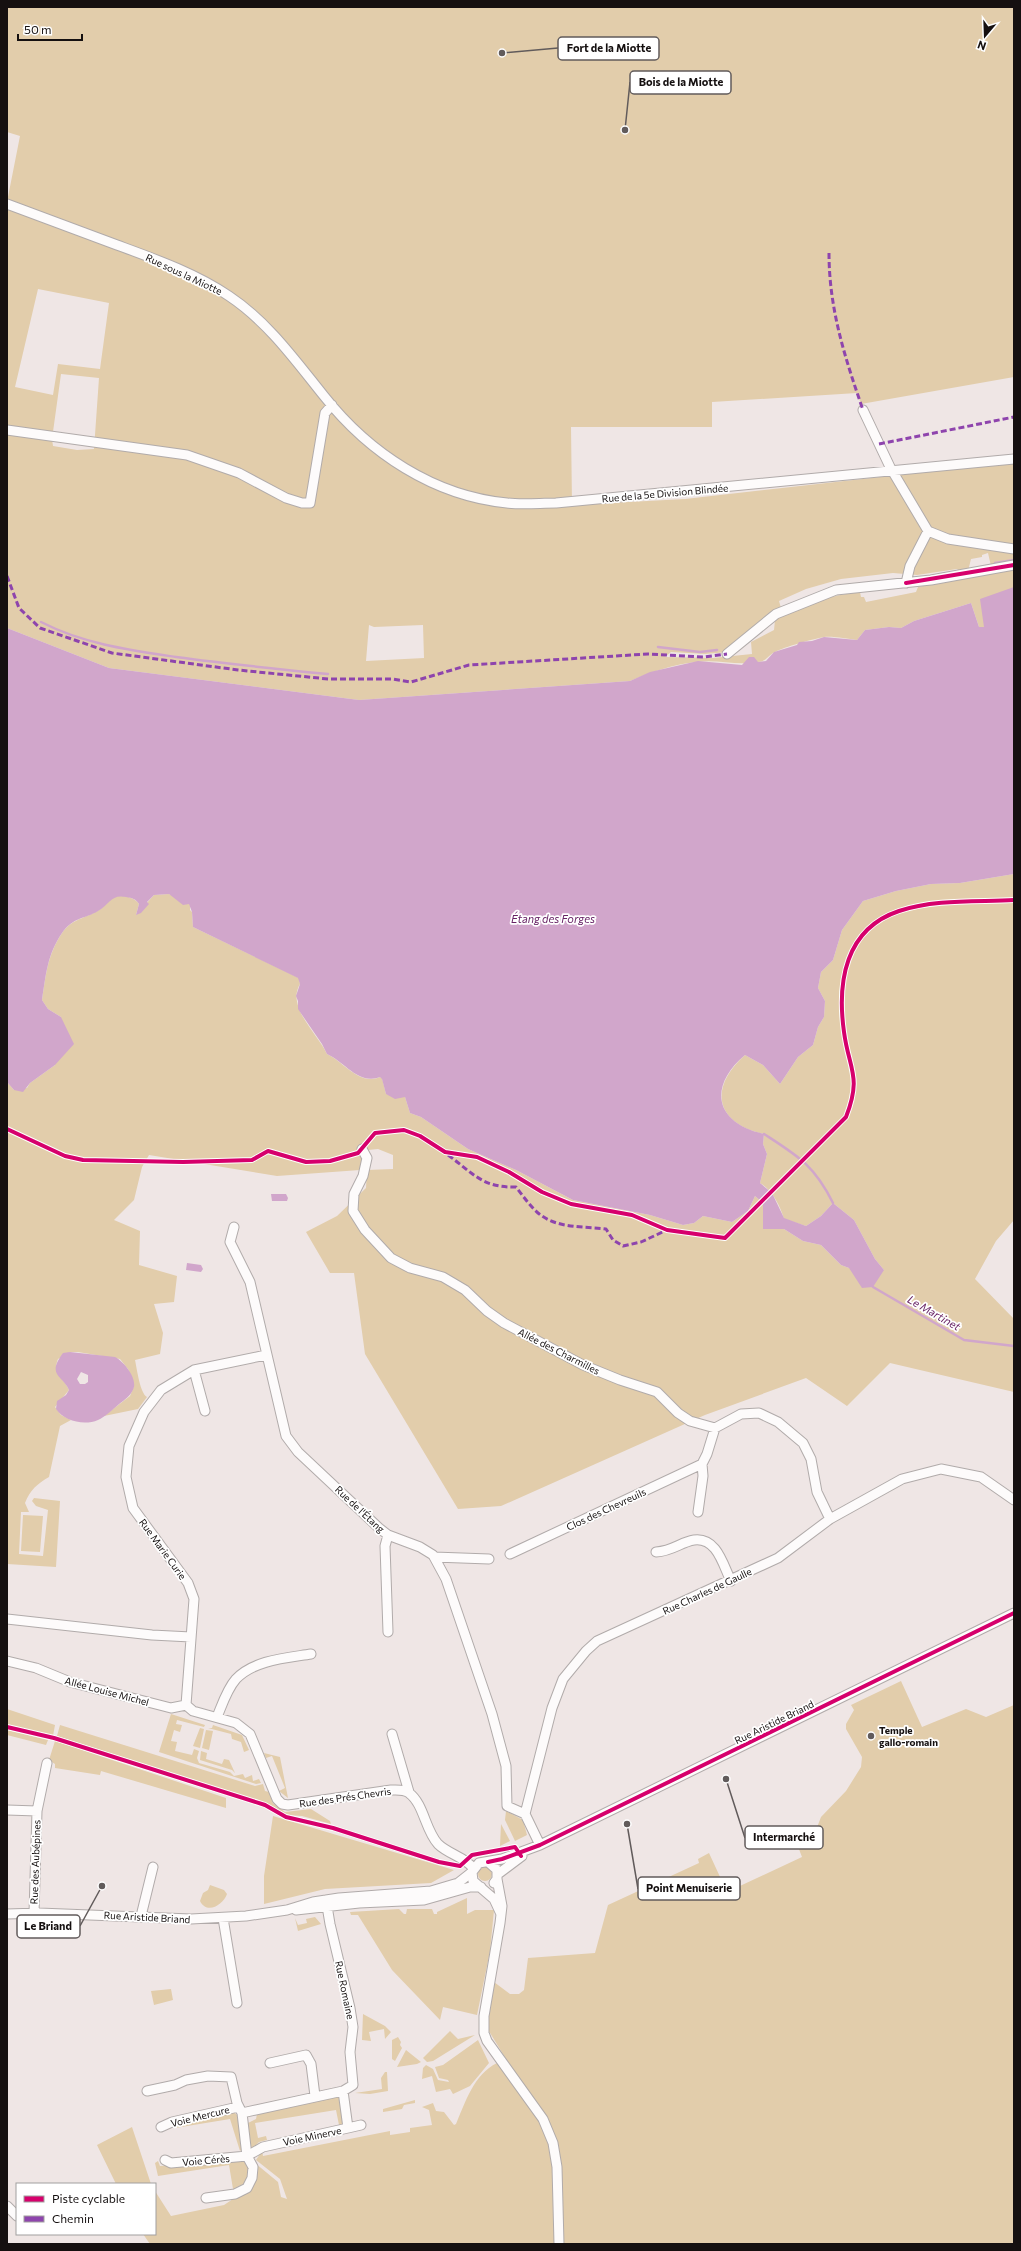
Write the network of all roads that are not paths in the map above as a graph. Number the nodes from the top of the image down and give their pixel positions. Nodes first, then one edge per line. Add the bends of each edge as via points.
1 (7, 204) edge
2 (332, 405) junction
3 (863, 410) dead end
4 (341, 416) joint
5 (7, 430) edge
6 (1014, 459) edge
7 (893, 471) junction
8 (928, 531) junction
9 (1014, 549) edge
10 (1014, 565) edge
11 (906, 583) junction
12 (727, 654) dead end
13 (362, 1149) dead end
14 (234, 1227) dead end
15 (266, 1355) junction
16 (194, 1370) junction
17 (205, 1411) dead end
18 (715, 1428) junction
19 (702, 1464) junction
20 (1014, 1500) edge
21 (698, 1512) dead end
22 (830, 1520) junction
23 (388, 1535) junction
24 (656, 1552) dead end
25 (510, 1554) dead end
26 (434, 1557) junction
27 (489, 1559) dead end
28 (731, 1581) junction
29 (1014, 1614) edge
30 (7, 1619) edge
31 (388, 1632) dead end
32 (191, 1637) junction
33 (311, 1654) dead end
34 (7, 1661) edge
35 (186, 1705) junction
36 (217, 1718) junction
37 (392, 1734) dead end
38 (47, 1763) dead end
39 (409, 1792) junction
40 (7, 1810) edge
41 (37, 1811) junction
42 (525, 1814) junction
43 (540, 1845) junction
44 (447, 1852) junction
45 (486, 1862) junction
46 (153, 1867) dead end
47 (473, 1870) junction
48 (498, 1876) junction
49 (482, 1887) junction
50 (327, 1904) junction
51 (34, 1913) junction
52 (7, 1914) edge
53 (501, 1914) junction
54 (141, 1916) junction
55 (223, 1918) junction
56 (237, 2003) dead end
57 (270, 2064) dead end
58 (147, 2091) dead end
59 (343, 2092) junction
60 (315, 2096) junction
61 (240, 2110) junction
62 (361, 2125) dead end
63 (162, 2127) dead end
64 (348, 2128) junction
65 (247, 2156) junction
66 (165, 2160) dead end
67 (206, 2198) dead end
68 (7, 2206) edge
69 (16, 2215) edge
70 (559, 2244) edge

1 - 2 street, Rue sous la Miotte via 154,258 228,295 253,313 279,340
2 - 4 street, Rue sous la Miotte
2 - 5 street via 325,413 310,503 286,498 239,473 187,454
3 - 7 street
4 - 7 street, Rue de la 5e Division Blindée via 374,448 404,468 438,485 471,496 507,503 556,503
6 - 7 street, Rue de la 5e Division Blindée
7 - 8 street
8 - 9 street via 948,539
8 - 11 street via 910,566
10 - 11 street
11 - 12 street via 836,590 808,600 776,614
13 - 18 street, Allée des Charmilles via 367,1158 363,1176 354,1194 353,1211 365,1230 391,1258 410,1268 443,1277 464,1290 504,1323 583,1365 657,1392 684,1417
14 - 15 street, Rue de l'Étang via 230,1242 250,1282
15 - 16 street, Rue Marie Curie
15 - 23 street, Rue de l'Étang via 286,1436 298,1452
16 - 17 street
16 - 32 street, Rue Marie Curie via 161,1390 144,1412 129,1446 126,1477 133,1508 188,1583 194,1600
18 - 19 street
18 - 22 street via 741,1414 759,1413 778,1422 803,1443 811,1459 817,1492
19 - 21 street
19 - 25 street, Clos des Chevreuils
20 - 22 street, Rue Charles de Gaulle via 981,1477 941,1469 902,1479
22 - 28 street, Rue Charles de Gaulle via 778,1558
23 - 26 street, Rue de l'Étang via 420,1547
23 - 31 street via 385,1546
24 - 28 street via 668,1552 694,1540 705,1542 716,1548
26 - 27 street
26 - 42 street, Rue de l'Étang via 446,1579 492,1714 506,1766 507,1806
28 - 42 street, Rue Charles de Gaulle via 597,1641 586,1651 563,1679 552,1708
29 - 43 street, Rue Aristide Briand
30 - 32 street
32 - 35 street, Rue Marie Curie
33 - 36 street via 272,1660 245,1672 236,1680 226,1696
34 - 35 street, Allée Louise Michel via 36,1668 70,1682 171,1708
35 - 36 street via 193,1711
36 - 39 street, Rue des Prés Chevris via 236,1723 250,1734 277,1800 282,1804 391,1790
37 - 39 street
38 - 41 street, Rue des Aubépines
39 - 44 street via 431,1835
40 - 41 street
41 - 51 street, Rue des Aubépines
42 - 43 street
43 - 45 street, Rue Aristide Briand
43 - 48 street, Rue Aristide Briand via 515,1860
44 - 45 street
44 - 47 street via 470,1865
45 - 47 street
45 - 48 street via 495,1866
46 - 54 street
47 - 49 street via 473,1881
47 - 50 street, Rue Aristide Briand via 458,1883 431,1891
48 - 49 street via 492,1885
48 - 53 street
49 - 50 street, Rue Aristide Briand via 470,1887 424,1900
49 - 53 street via 494,1899
50 - 55 street, Rue Aristide Briand
50 - 59 street, Rue Romaine via 353,2027 350,2052 353,2085
51 - 52 street, Rue Aristide Briand
51 - 54 street, Rue Aristide Briand
53 - 70 street via 484,2016 484,2033 543,2119 553,2143 557,2167
54 - 55 street, Rue Aristide Briand
55 - 56 street
57 - 60 street via 306,2055 311,2064
58 - 61 street via 208,2076 231,2077
59 - 60 street
59 - 64 street, Voie Minerve
60 - 61 street
61 - 63 street, Voie Mercure via 172,2122
61 - 65 street
62 - 64 street
64 - 65 street, Voie Minerve via 263,2147
65 - 66 street, Voie Cérès via 171,2163
65 - 67 street via 253,2172 247,2188 235,2194
68 - 69 street

